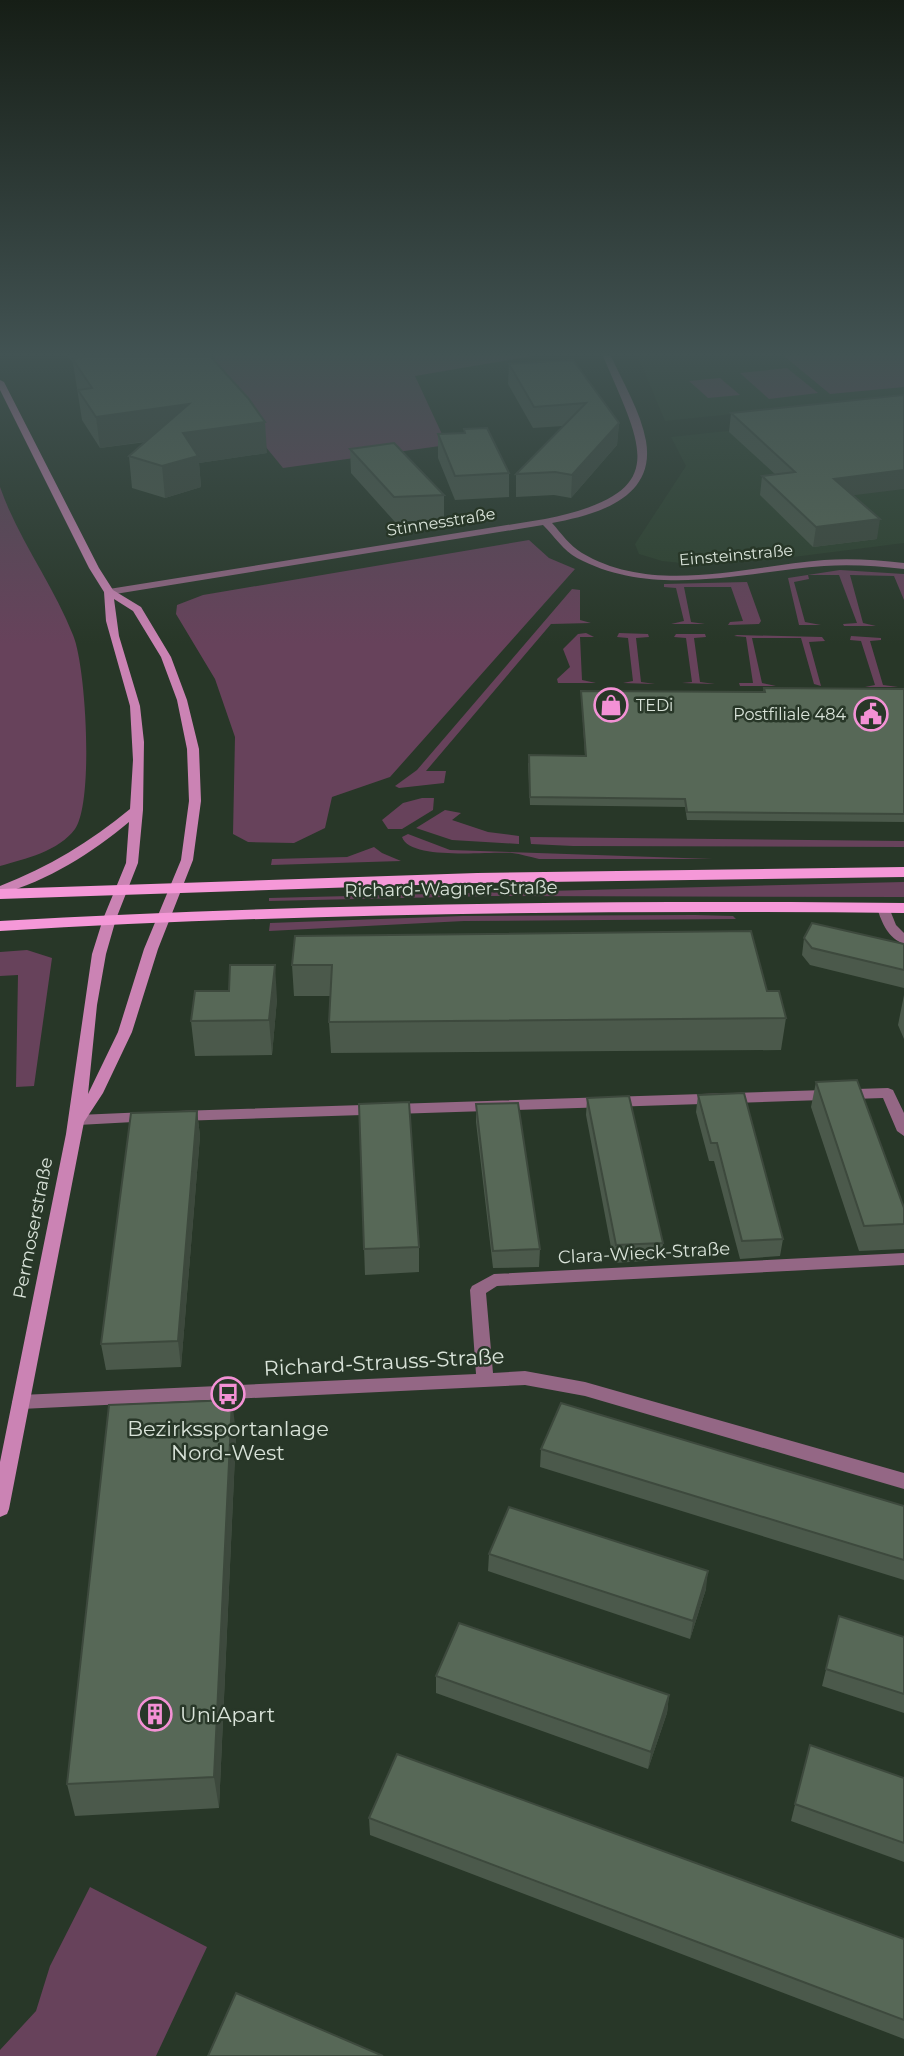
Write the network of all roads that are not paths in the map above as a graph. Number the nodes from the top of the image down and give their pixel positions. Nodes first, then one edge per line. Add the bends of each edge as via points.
1 (35, 452) edge
2 (642, 452) edge
3 (545, 522) junction
4 (904, 566) edge
5 (109, 592) junction
6 (136, 810) junction
7 (904, 872) edge
8 (176, 887) junction
9 (123, 889) junction
10 (0, 892) edge
11 (883, 908) junction
12 (904, 908) edge
13 (164, 916) junction
14 (111, 919) junction
15 (0, 926) edge
16 (904, 940) edge
17 (78, 1120) junction
18 (904, 1131) edge
19 (904, 1259) edge
20 (485, 1378) junction
21 (21, 1402) junction
22 (904, 1481) edge
23 (0, 1510) edge

1 - 5 main road
2 - 3 street, Stinnesstraße via 639,474 619,499
3 - 4 street, Einsteinstraße via 577,554 639,574 728,575 865,561
3 - 5 street, Stinnesstraße
5 - 6 main road, Permoserstraße via 108,613 135,704 140,760
5 - 8 main road, Permoserstraße via 137,609 166,657 182,700 193,749 195,801 187,860
6 - 9 main road, Permoserstraße via 132,863
6 - 10 main road via 70,861
7 - 8 main road, Richard-Wagner-Straße
8 - 9 main road, Richard-Wagner-Straße
8 - 13 main road, Permoserstraße
9 - 10 main road, Richard-Wagner-Straße
9 - 14 main road, Permoserstraße
11 - 12 main road, Richard-Wagner-Straße
11 - 13 main road, Richard-Wagner-Straße via 634,905
11 - 16 street via 890,927
13 - 14 main road, Richard-Wagner-Straße
13 - 17 main road, Permoserstraße via 125,1032
14 - 15 main road, Richard-Wagner-Straße
14 - 17 main road, Permoserstraße via 99,951 89,1011
17 - 18 street via 888,1093
17 - 21 main road, Permoserstraße
19 - 20 street, Clara-Wieck-Straße via 494,1280 478,1290
20 - 21 street, Richard-Strauss-Straße
20 - 22 street, Richard-Strauss-Straße via 525,1378 585,1390
21 - 23 main road, Permoserstraße

